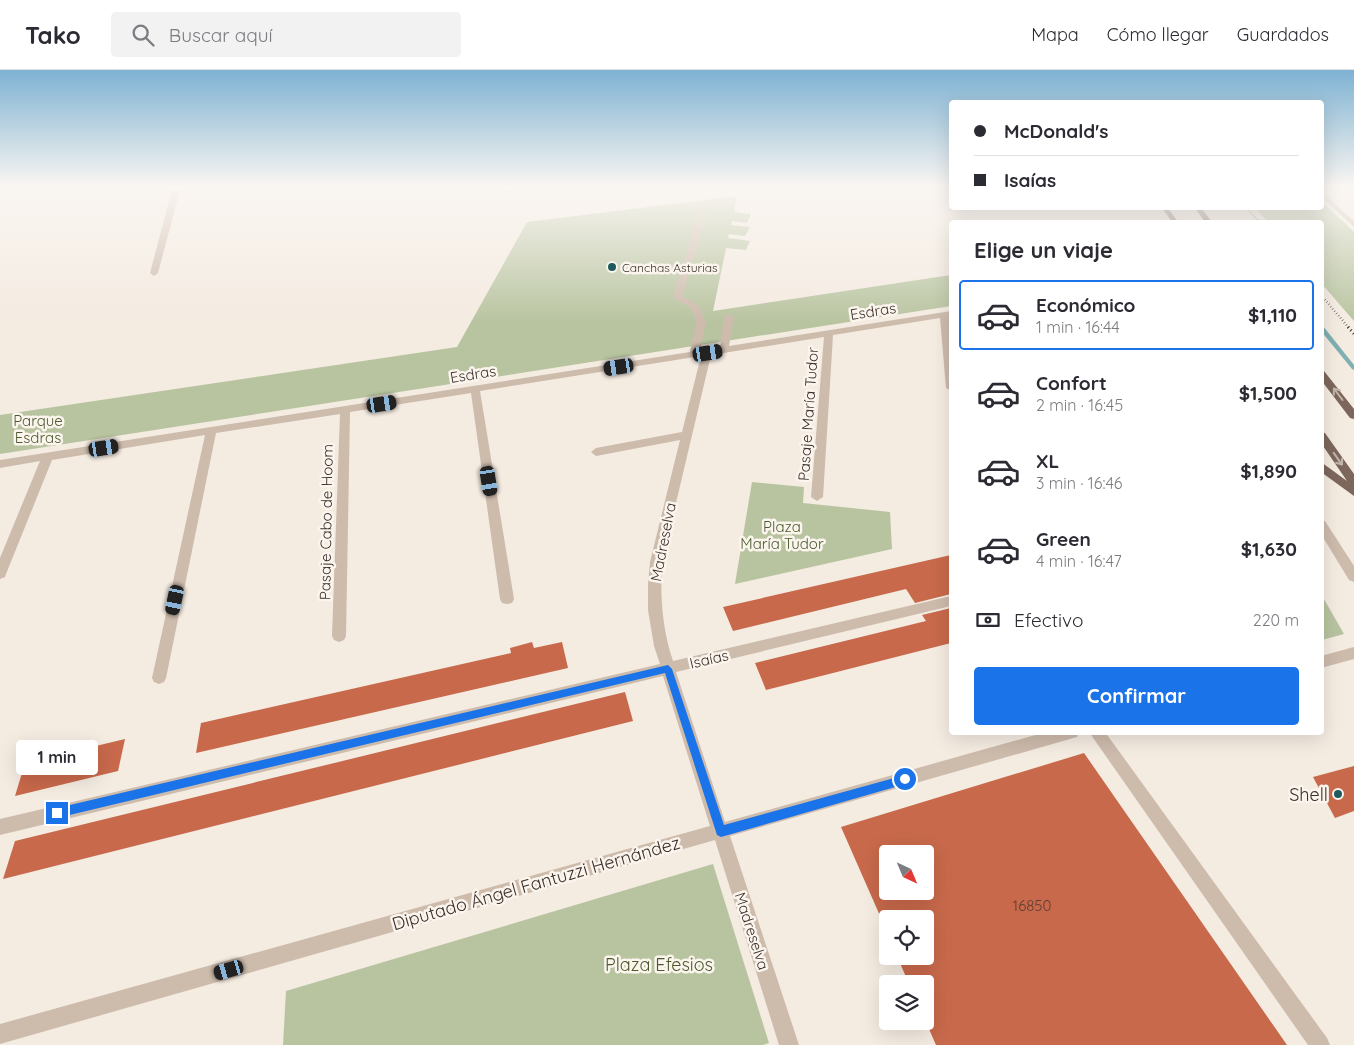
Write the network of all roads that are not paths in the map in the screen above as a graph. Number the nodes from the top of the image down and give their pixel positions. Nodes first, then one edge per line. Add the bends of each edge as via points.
1 (165, 232) edge
2 (697, 232) edge
3 (154, 273) dead end
4 (948, 315) edge
5 (729, 317) dead end
6 (830, 333) junction
7 (949, 339) edge
8 (724, 350) junction
9 (708, 353) junction
10 (694, 355) junction
11 (1324, 377) edge
12 (475, 389) junction
13 (345, 410) junction
14 (1354, 416) edge
15 (212, 431) junction
16 (687, 435) junction
17 (1324, 439) edge
18 (596, 452) dead end
19 (47, 457) junction
20 (0, 464) edge
21 (1324, 468) edge
22 (1354, 482) edge
23 (1354, 492) edge
24 (817, 497) dead end
25 (1324, 529) edge
26 (0, 574) edge
27 (1354, 577) edge
28 (507, 599) dead end
29 (949, 601) edge
30 (339, 636) dead end
31 (1354, 653) edge
32 (1324, 661) edge
33 (668, 669) junction
34 (159, 678) dead end
35 (1061, 735) edge
36 (1098, 735) edge
37 (0, 827) edge
38 (721, 832) junction
39 (0, 1034) edge
40 (789, 1045) edge
41 (1320, 1045) edge

1 - 3 street
2 - 10 street via 677,297 696,308 700,322
4 - 6 street, Esdras
4 - 7 street
5 - 8 street
6 - 8 street, Esdras
6 - 24 street, Pasaje María Tudor
8 - 9 street, Esdras
9 - 10 street, Esdras
9 - 16 street, Madreselva
10 - 12 street, Esdras
14 -> 11 main road
12 - 13 street, Esdras
12 - 28 street
13 - 15 street, Esdras
13 - 30 street, Pasaje Cabo de Hoom
15 - 19 street, Esdras
15 - 34 street
16 - 18 street
16 - 33 street, Madreselva via 660,545 654,586 657,628
17 -> 22 main road
19 - 20 street, Esdras
19 - 26 street
21 - 23 main road
25 - 27 street
29 - 33 street, Isaías
31 - 32 street
33 - 37 street, Isaías
33 - 38 street, Madreselva
35 - 38 street, Diputado Ángel Fantuzzi Hernández
36 - 41 street
38 - 39 street, Diputado Ángel Fantuzzi Hernández
38 - 40 street, Madreselva

